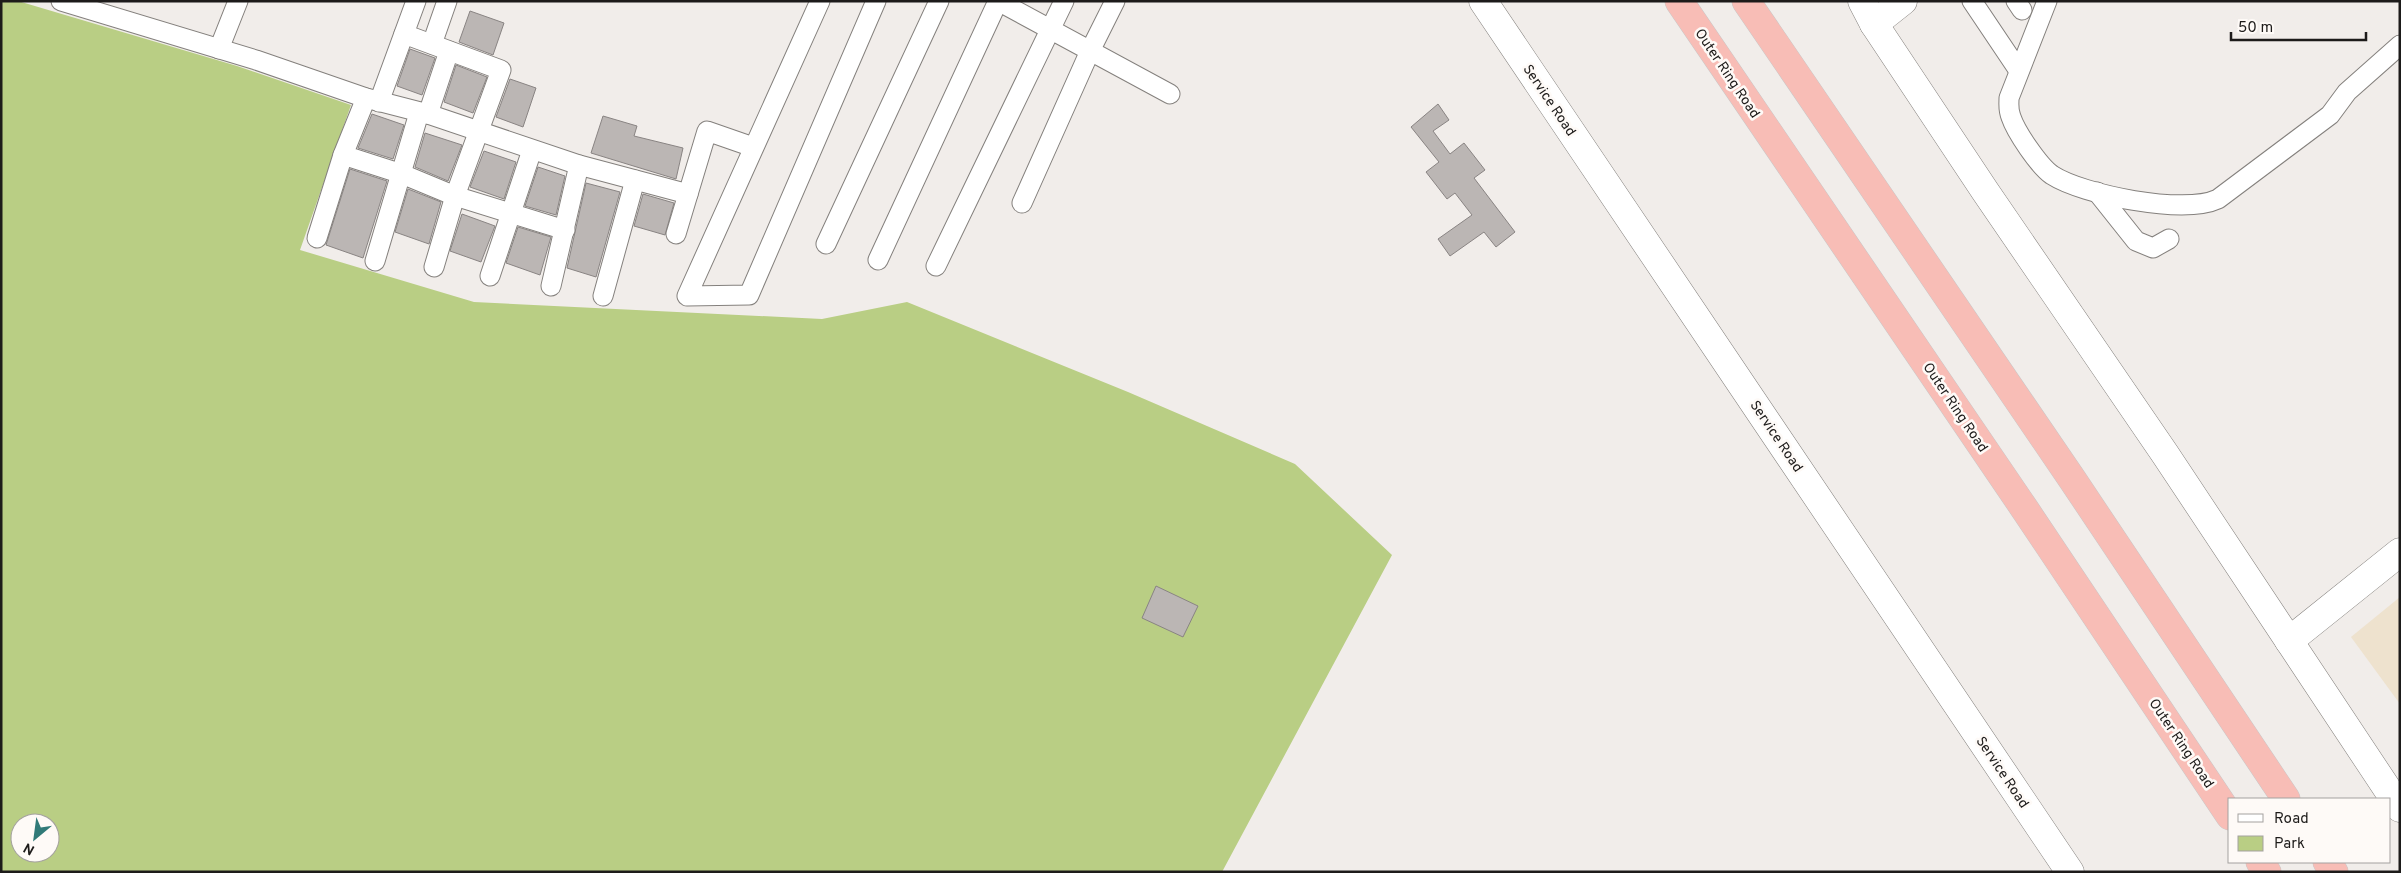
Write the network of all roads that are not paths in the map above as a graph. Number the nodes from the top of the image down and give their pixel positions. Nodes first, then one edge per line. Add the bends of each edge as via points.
1 (61, 1) edge
2 (238, 1) edge
3 (416, 1) edge
4 (447, 1) edge
5 (820, 1) edge
6 (876, 1) edge
7 (940, 1) edge
8 (998, 1) edge
9 (1064, 1) edge
10 (1115, 1) edge
11 (1483, 1) edge
12 (1679, 1) edge
13 (1746, 1) edge
14 (1904, 1) edge
15 (1972, 1) edge
16 (2047, 1) edge
17 (1868, 12) edge
18 (1050, 30) junction
19 (404, 34) junction
20 (2400, 45) edge
21 (440, 47) junction
22 (219, 49) junction
23 (1090, 51) junction
24 (2019, 71) junction
25 (1170, 94) dead end
26 (372, 100) junction
27 (423, 114) junction
28 (478, 132) junction
29 (753, 147) junction
30 (532, 150) junction
31 (343, 155) junction
32 (580, 165) junction
33 (402, 174) junction
34 (635, 180) junction
35 (2097, 192) junction
36 (688, 194) junction
37 (455, 196) junction
38 (1022, 203) dead end
39 (510, 213) junction
40 (565, 230) junction
41 (676, 234) dead end
42 (317, 238) dead end
43 (2169, 239) dead end
44 (826, 244) dead end
45 (878, 260) dead end
46 (376, 261) dead end
47 (936, 266) dead end
48 (434, 267) dead end
49 (490, 276) dead end
50 (551, 286) dead end
51 (602, 296) dead end
52 (2400, 552) edge
53 (2289, 640) junction
54 (2285, 798) edge
55 (2400, 808) edge
56 (2228, 813) edge
57 (2070, 872) edge

1 - 22 street
2 - 22 street
3 - 19 street
4 - 21 street
5 - 29 street
6 - 29 street via 748,295 686,296
7 - 44 street
8 - 18 street
8 - 45 street
9 - 18 street
10 - 23 street
11 - 57 main road, Service Road
12 - 56 highway, Outer Ring Road
13 - 54 highway
14 - 17 main road
15 - 24 street
16 - 24 street
17 - 53 main road
18 - 23 street
18 - 47 street
19 - 21 street
19 - 26 street
20 - 35 street via 2347,92 2330,115 2218,199 2204,204 2159,204
21 - 27 street
21 - 28 street via 502,70
22 - 26 street
23 - 25 street
23 - 38 street
24 - 35 street via 2009,98 2011,119 2040,163 2057,178
26 - 27 street
26 - 31 street
27 - 28 street
27 - 33 street
28 - 30 street
28 - 37 street
29 - 36 street via 707,131
30 - 32 street
30 - 39 street
31 - 33 street
31 - 42 street
32 - 34 street
32 - 40 street
33 - 37 street
33 - 46 street
34 - 36 street
34 - 51 street
35 - 43 street via 2141,244 2153,248
36 - 41 street
37 - 39 street
37 - 48 street
39 - 40 street
39 - 49 street
40 - 50 street
52 - 53 main road
53 - 55 main road

